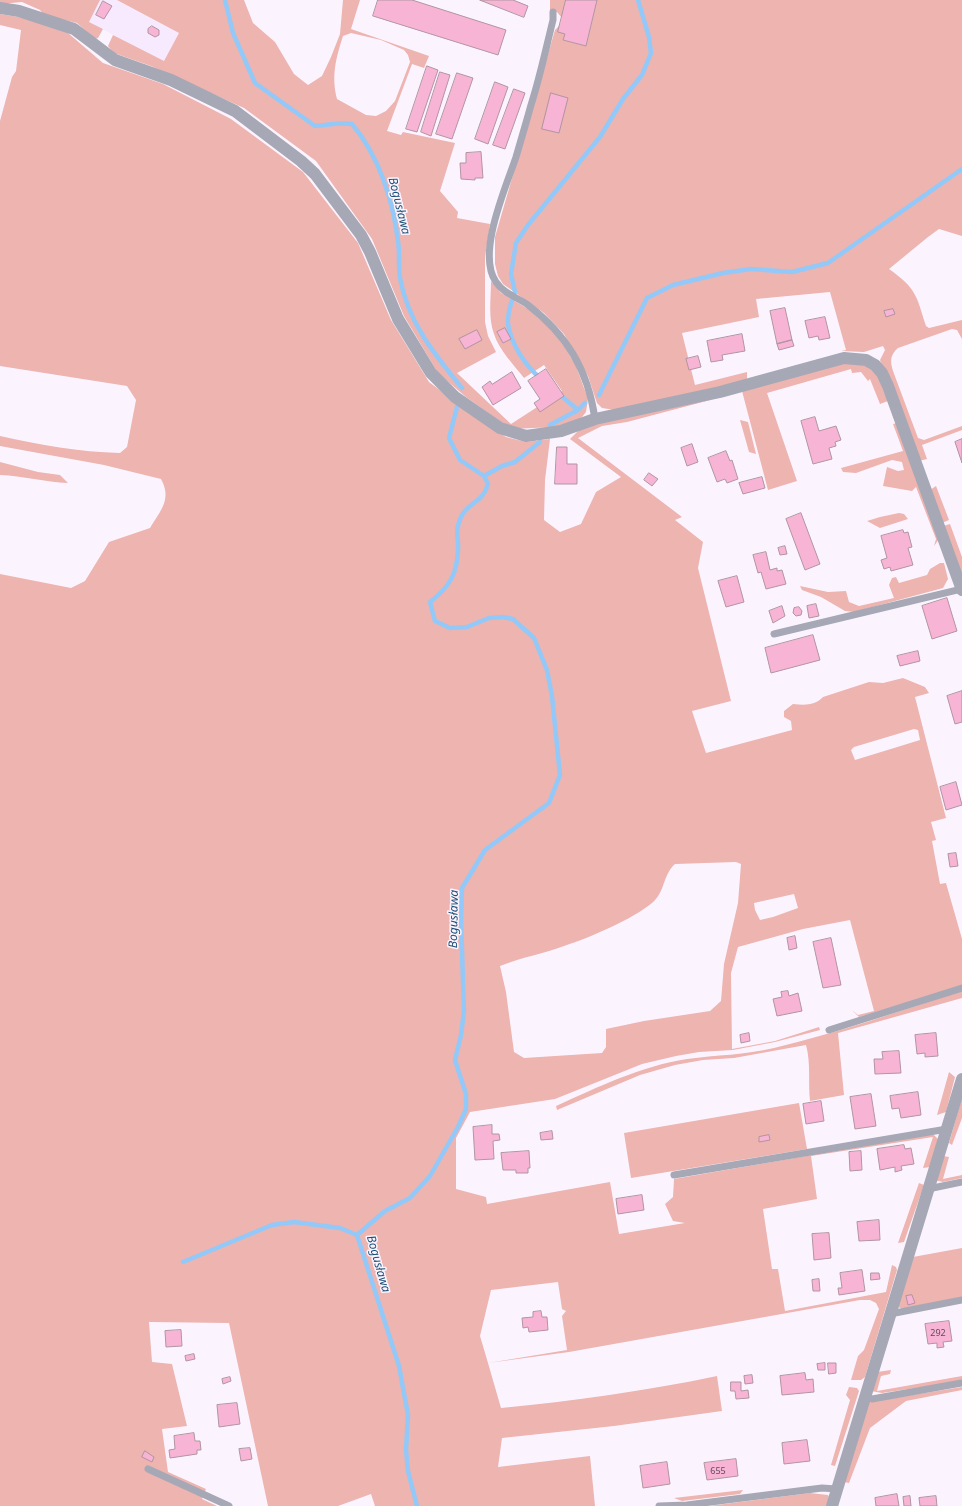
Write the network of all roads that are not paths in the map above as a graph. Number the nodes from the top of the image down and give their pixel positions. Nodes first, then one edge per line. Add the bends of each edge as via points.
1 (0, 8) edge
2 (553, 12) dead end
3 (595, 419) junction
4 (962, 589) edge
5 (774, 634) dead end
6 (962, 988) edge
7 (829, 1030) dead end
8 (962, 1079) edge
9 (947, 1129) junction
10 (674, 1175) dead end
11 (962, 1182) edge
12 (928, 1189) junction
13 (962, 1300) edge
14 (890, 1314) junction
15 (962, 1383) edge
16 (865, 1397) junction
17 (148, 1469) dead end
18 (837, 1489) junction
19 (229, 1506) edge
20 (659, 1506) edge
21 (832, 1506) edge

1 - 3 street via 19,11 74,29 115,60 171,80 235,111 301,161 315,174 361,235 412,345 432,373 454,397 500,428 526,436 562,432
2 - 3 lane via 532,103 496,214 489,256 495,281 503,291 526,304 563,338 585,377
3 - 4 street via 720,392 833,360 866,360 882,373 888,386
4 - 5 lane
6 - 7 lane
8 - 9 street
9 - 10 lane
9 - 12 street
11 - 12 lane
12 - 14 street
13 - 14 lane
14 - 16 street
15 - 16 lane via 872,1399
16 - 18 street
17 - 19 lane
18 - 20 lane via 822,1488 687,1505
18 - 21 street

